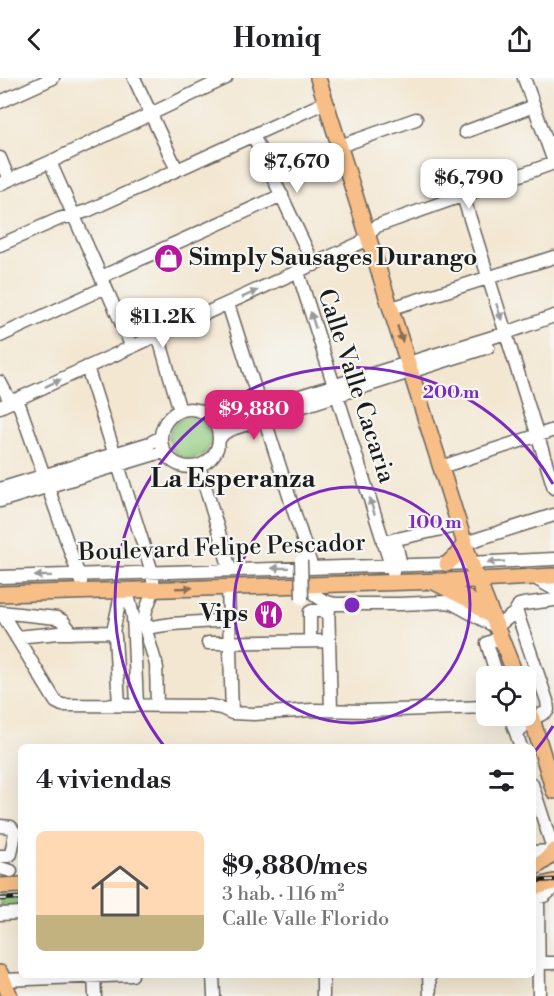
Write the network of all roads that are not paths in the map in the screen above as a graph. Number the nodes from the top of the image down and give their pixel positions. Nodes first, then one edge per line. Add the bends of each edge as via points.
1 (134, 78) edge
2 (226, 78) edge
3 (318, 78) edge
4 (524, 78) edge
5 (44, 80) edge
6 (0, 102) edge
7 (326, 102) junction
8 (534, 106) junction
9 (151, 114) junction
10 (416, 119) dead end
11 (465, 132) dead end
12 (253, 135) junction
13 (340, 146) junction
14 (0, 158) edge
15 (50, 162) junction
16 (554, 163) edge
17 (177, 170) junction
18 (4, 182) edge
19 (282, 195) junction
20 (464, 196) junction
21 (74, 215) junction
22 (368, 234) junction
23 (0, 245) edge
24 (554, 257) edge
25 (314, 265) junction
26 (298, 272) junction
27 (489, 279) junction
28 (104, 282) junction
29 (228, 304) junction
30 (392, 308) junction
31 (554, 316) edge
32 (554, 324) edge
33 (1, 333) edge
34 (158, 335) junction
35 (507, 337) junction
36 (132, 346) junction
37 (87, 367) junction
38 (410, 367) junction
39 (0, 382) edge
40 (335, 390) junction
41 (14, 401) junction
42 (0, 407) edge
43 (180, 411) junction
44 (262, 413) junction
45 (214, 422) junction
46 (554, 430) edge
47 (537, 436) junction
48 (161, 437) junction
49 (220, 438) junction
50 (164, 452) junction
51 (116, 459) junction
52 (200, 466) junction
53 (441, 467) junction
54 (45, 481) junction
55 (554, 488) edge
56 (0, 489) edge
57 (0, 501) edge
58 (554, 515) edge
59 (460, 525) junction
60 (389, 540) junction
61 (465, 543) junction
62 (554, 559) edge
63 (471, 563) junction
64 (306, 564) junction
65 (447, 564) junction
66 (396, 565) junction
67 (230, 569) junction
68 (152, 572) junction
69 (78, 576) junction
70 (554, 576) edge
71 (0, 577) edge
72 (532, 577) junction
73 (478, 580) junction
74 (430, 581) junction
75 (391, 582) junction
76 (228, 587) junction
77 (554, 589) edge
78 (125, 590) junction
79 (154, 590) junction
80 (85, 591) junction
81 (303, 591) junction
82 (0, 594) edge
83 (554, 600) edge
84 (400, 604) junction
85 (328, 607) junction
86 (1, 612) edge
87 (516, 612) junction
88 (229, 620) junction
89 (150, 628) junction
90 (491, 628) junction
91 (72, 633) junction
92 (114, 634) junction
93 (16, 637) junction
94 (310, 641) junction
95 (329, 641) junction
96 (230, 642) junction
97 (208, 643) dead end
98 (496, 666) edge
99 (511, 666) edge
100 (119, 705) junction
101 (137, 705) junction
102 (157, 705) junction
103 (476, 707) edge
104 (331, 710) junction
105 (552, 712) edge
106 (232, 713) junction
107 (536, 717) edge
108 (514, 726) edge
109 (525, 726) edge
110 (534, 726) edge
111 (519, 741) edge
112 (554, 791) edge
113 (536, 796) edge
114 (0, 826) edge
115 (554, 851) edge
116 (536, 852) edge
117 (0, 856) edge
118 (536, 867) edge
119 (554, 868) edge
120 (536, 869) edge
121 (554, 882) edge
122 (554, 888) edge
123 (536, 894) edge
124 (536, 895) edge
125 (18, 913) edge
126 (0, 914) edge
127 (536, 963) edge
128 (554, 963) edge
129 (536, 971) edge
130 (2, 976) edge
131 (18, 976) edge
132 (94, 978) edge
133 (213, 978) edge
134 (322, 978) edge
135 (429, 978) edge
136 (10, 996) edge
137 (95, 996) edge
138 (214, 996) edge
139 (323, 996) edge
140 (430, 996) edge
141 (539, 996) edge

1 - 9 street
2 - 9 street
3 - 7 main road
4 - 8 street
5 - 6 street
7 - 12 street
7 - 13 main road
8 - 11 street
8 - 16 street
9 - 15 street
9 - 17 street
10 - 13 street
12 - 17 street
12 - 19 street
13 - 22 main road
14 - 18 street
15 - 18 street
15 - 21 street
16 - 20 street
17 - 21 street
19 - 25 street
19 - 28 street
20 - 22 street via 377,226
20 - 27 street
21 - 23 street
21 - 28 street
22 - 25 street via 360,243
22 - 30 main road
24 - 27 street
25 - 26 street
29 -> 26 street
40 -> 26 street, Calle Valle Cacaria
27 - 30 street
27 -> 35 street
28 - 33 street
28 - 36 street
29 - 34 street
29 - 44 street
30 -> 38 main road
31 - 35 street
32 - 35 street
34 - 36 street
34 - 43 street
35 - 38 street
35 - 47 street
36 - 37 street
41 -> 37 street
37 - 51 street
38 - 40 street
38 - 53 main road
39 - 41 street
40 - 44 street
60 -> 40 street, Calle Valle Cacaria
41 - 42 street
41 - 54 street via 20,407
43 - 45 street via 203,412
43 - 48 street via 167,421
44 - 45 street
44 - 49 street
44 - 64 street
45 - 49 street
46 - 47 street
47 - 53 street
47 - 55 street
48 - 50 street
48 - 51 street
49 - 52 street via 214,455
50 - 51 street
50 - 52 street via 179,466
51 - 54 street
51 - 68 street
52 - 67 street
53 - 59 main road
54 - 56 street
54 - 57 street
54 - 69 street
58 - 61 street
59 - 60 street
59 - 61 main road
60 - 66 street, Calle Valle Cacaria
61 - 63 main road
61 - 65 main road
62 -> 63 street, Boulevard Felipe Pescador
63 - 65 street, Boulevard Felipe Pescador
63 - 73 main road
64 - 66 street, Boulevard Felipe Pescador
64 -> 67 street, Boulevard Felipe Pescador
64 - 81 street, bridge
65 - 66 street, Boulevard Felipe Pescador
66 - 75 street, Calle Valle Cacaria
67 - 68 street, Boulevard Felipe Pescador
68 - 69 street, Boulevard Felipe Pescador
68 - 79 street
69 -> 71 street, Boulevard Felipe Pescador
69 - 80 street
70 - 72 main road, Boulevard Felipe Pescador
72 - 73 main road, Boulevard Felipe Pescador
72 - 77 street
73 - 74 main road, Boulevard Felipe Pescador
73 - 90 main road
74 - 75 main road, Boulevard Felipe Pescador
74 - 84 street via 418,600
74 - 90 main road via 468,599
75 - 81 main road, Boulevard Felipe Pescador via 325,584
79 -> 76 main road, Boulevard Felipe Pescador
76 - 81 main road, Boulevard Felipe Pescador
76 - 88 street
78 - 79 main road, Boulevard Felipe Pescador
78 - 80 main road, Boulevard Felipe Pescador
78 - 92 street
78 - 101 street via 133,616
79 - 89 street via 144,624
80 - 82 main road, Boulevard Felipe Pescador
81 - 85 street
83 - 87 street via 519,605
84 - 85 street
84 - 90 street via 452,603
85 - 94 street via 310,612
85 - 95 street
86 - 91 street via 57,618
86 - 93 street
87 - 90 street
87 - 105 street
88 - 89 street
88 - 96 street
89 - 102 street via 157,668
90 - 98 street
90 - 99 main road
91 - 92 street
91 - 93 street
92 - 100 street
93 - 100 street via 58,704
94 - 95 street
94 - 96 street
95 - 104 street
96 - 97 street
96 - 106 street
100 - 101 street
101 - 102 street
102 - 106 street via 218,707
103 - 104 street
104 - 106 street
105 - 107 street
108 - 111 street
109 - 111 street
110 - 112 main road
113 - 115 street
114 - 117 street via 11,827 15,833 11,854
115 - 116 street
115 - 118 main road
119 - 120 main road
121 - 123 main road
122 - 124 street via 544,896
125 - 126 street
127 - 128 street
129 - 141 street
130 - 131 street
130 - 136 main road
132 - 137 street
133 - 138 street
134 - 139 street
135 - 140 street

